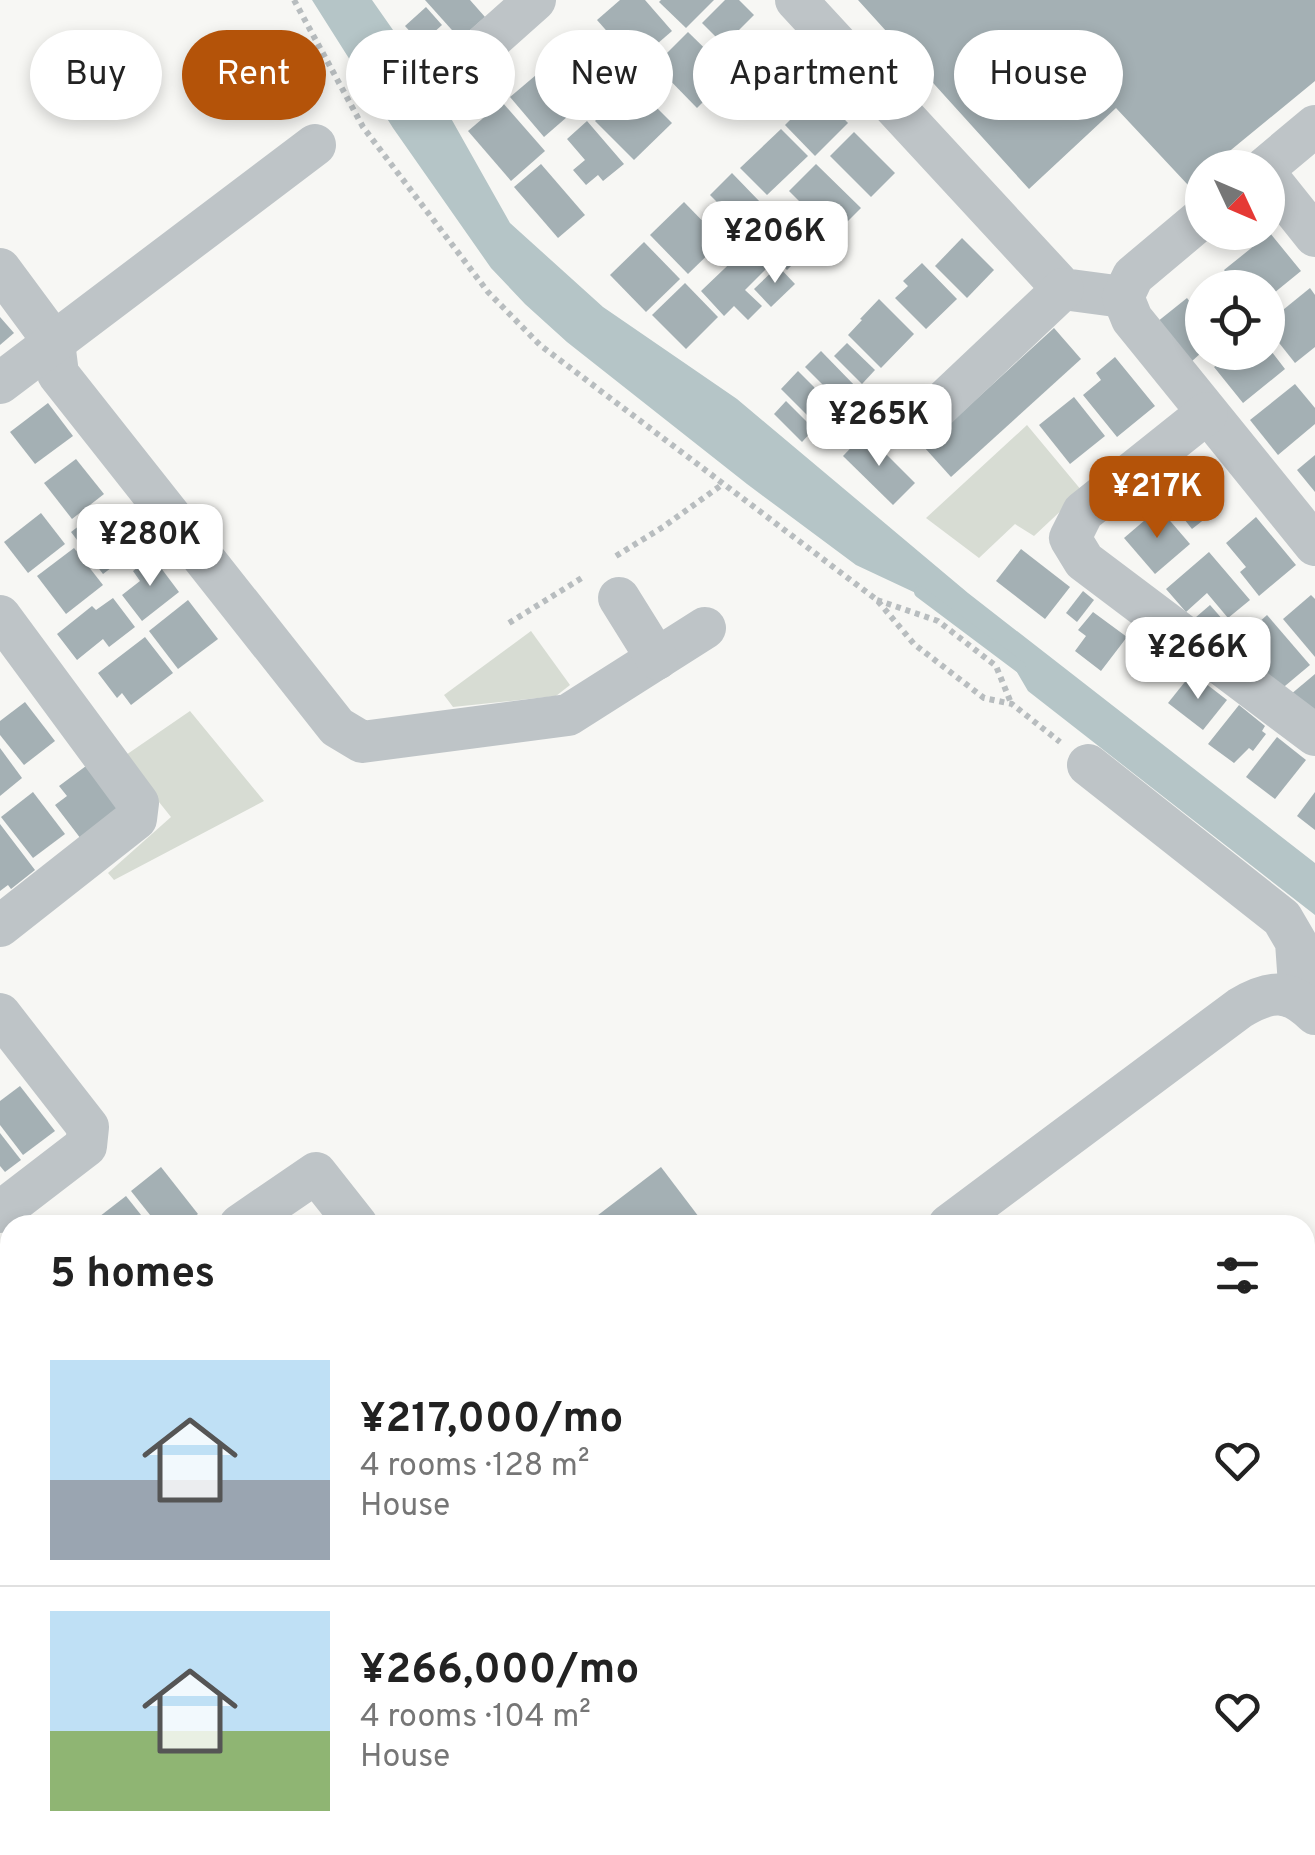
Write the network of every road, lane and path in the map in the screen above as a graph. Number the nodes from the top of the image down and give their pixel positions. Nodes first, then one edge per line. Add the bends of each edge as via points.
1 (294, 0) edge
2 (535, 0) edge
3 (796, 0) edge
4 (501, 30) edge
5 (1315, 126) edge
6 (315, 145) dead end
7 (1285, 151) edge
8 (1285, 198) edge
9 (1185, 232) edge
10 (1315, 236) edge
11 (0, 269) edge
12 (1063, 290) junction
13 (1123, 297) junction
14 (54, 342) junction
15 (0, 383) edge
16 (938, 407) dead end
17 (1207, 412) junction
18 (1315, 546) edge
19 (619, 598) dead end
20 (876, 600) junction
21 (705, 628) dead end
22 (6, 638) edge
23 (657, 659) junction
24 (1012, 704) junction
25 (1315, 735) edge
26 (1088, 765) joint
27 (0, 926) edge
28 (1292, 1003) edge
29 (0, 1014) edge
30 (0, 1212) edge
31 (254, 1215) edge
32 (350, 1215) edge
33 (962, 1215) edge

1 - 20 path via 363,127 488,292 540,345
2 - 4 street
3 - 12 street
5 - 7 street
6 - 14 street
8 - 10 street
9 - 13 street via 1133,276
11 - 14 street
12 - 13 street
12 - 16 street
13 - 17 street via 1132,319
14 - 15 street
14 - 23 street via 58,374 337,727 362,742 568,715
17 - 18 street
17 - 25 street via 1083,512 1070,538 1084,561
19 - 23 street
20 - 24 path via 914,644 984,698
20 - 24 path via 938,621 996,666
21 - 23 street
22 - 27 street via 138,803 136,819
24 - 26 path
26 - 28 street via 1282,918 1296,942
28 - 33 street via 1240,1008
29 - 30 street via 88,1127 86,1146
31 - 32 street via 316,1172

